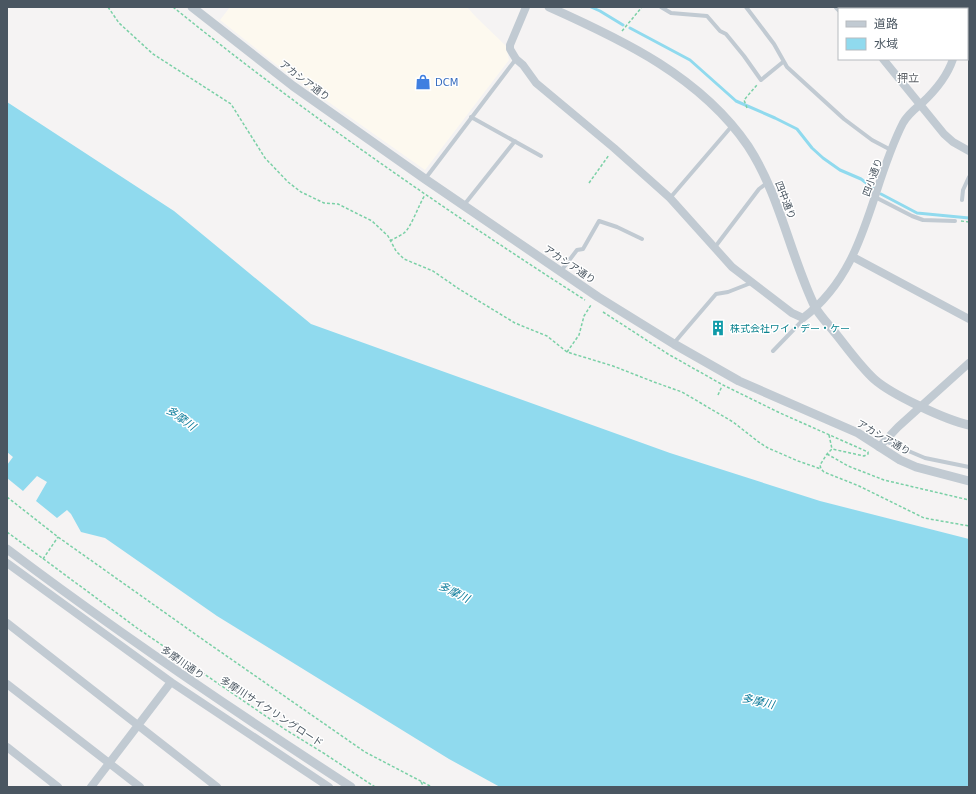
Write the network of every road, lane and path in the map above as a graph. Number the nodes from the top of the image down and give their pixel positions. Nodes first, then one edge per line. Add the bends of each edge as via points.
1 (108, 7) edge
2 (192, 7) edge
3 (526, 7) edge
4 (549, 7) edge
5 (642, 7) edge
6 (661, 7) edge
7 (746, 7) edge
8 (616, 39) junction
9 (516, 59) junction
10 (883, 60) edge
11 (954, 60) edge
12 (783, 62) junction
13 (761, 80) junction
14 (921, 104) junction
15 (747, 108) dead end
16 (471, 117) junction
17 (731, 127) junction
18 (514, 142) junction
19 (614, 148) junction
20 (892, 150) junction
21 (969, 151) edge
22 (541, 156) dead end
23 (969, 178) edge
24 (425, 179) junction
25 (589, 183) dead end
26 (767, 183) junction
27 (426, 194) dead end
28 (875, 197) junction
29 (670, 198) junction
30 (962, 200) dead end
31 (464, 205) junction
32 (955, 221) dead end
33 (642, 239) dead end
34 (390, 241) junction
35 (714, 248) junction
36 (853, 257) junction
37 (561, 272) junction
38 (751, 283) junction
39 (592, 305) dead end
40 (816, 308) junction
41 (803, 318) junction
42 (969, 319) edge
43 (674, 344) junction
44 (773, 351) dead end
45 (567, 352) junction
46 (969, 363) edge
47 (723, 385) dead end
48 (718, 395) dead end
49 (922, 406) junction
50 (969, 425) edge
51 (829, 435) dead end
52 (881, 444) junction
53 (832, 449) dead end
54 (827, 454) dead end
55 (969, 467) edge
56 (820, 469) dead end
57 (969, 481) edge
58 (7, 497) edge
59 (969, 500) edge
60 (8, 533) edge
61 (58, 537) junction
62 (7, 549) edge
63 (43, 559) junction
64 (7, 563) edge
65 (7, 623) edge
66 (171, 682) junction
67 (7, 684) edge
68 (138, 726) junction
69 (7, 747) edge
70 (110, 764) junction
71 (421, 782) junction
72 (58, 787) edge
73 (91, 787) edge
74 (140, 787) edge
75 (217, 787) edge
76 (329, 787) edge
77 (351, 787) edge
78 (375, 787) edge
79 (424, 787) edge
80 (432, 787) edge

1 - 34 path via 119,23 153,54 231,104 265,158 288,182 314,199 338,204 372,221 381,228
2 - 24 street, アカシア通り via 293,86
3 - 9 street via 510,45
4 - 8 street, 四中通り
5 - 8 path
6 - 13 lane via 671,13 706,16 726,34
7 - 12 lane via 774,44
8 - 17 street, 四中通り via 675,74 717,110
9 - 16 lane
9 - 19 street via 536,83
10 - 14 street
11 - 14 street, 四小通り via 937,88
12 - 13 lane
12 - 20 lane via 844,119 872,140
13 - 15 path via 744,100
14 - 20 street, 四小通り via 903,122
14 - 21 street via 948,138
16 - 18 lane
16 - 24 lane
17 - 26 street, 四中通り via 747,145
17 - 29 lane
18 - 22 lane
18 - 31 lane
19 - 25 path
19 - 29 street
20 - 28 street, 四小通り
23 - 30 lane via 963,190
24 - 31 street, アカシア通り
26 - 35 lane via 759,189
26 - 40 street, 四中通り
27 - 34 path via 409,228
28 - 32 lane via 923,220
28 - 36 street, 四小通り
29 - 35 street
31 - 37 street, アカシア通り
33 - 37 lane via 599,221 583,249 577,250
34 - 45 path via 404,259 433,271 515,323 547,336
35 - 38 street
36 - 40 street, 四小通り via 837,284
36 - 42 street
37 - 43 street, アカシア通り
38 - 41 street
38 - 43 lane via 716,294
39 - 45 path via 584,316 579,335
40 - 41 street, 四小通り
40 - 49 street, 四中通り via 875,380
41 - 44 lane
43 - 52 street, アカシア通り via 738,381
45 - 56 path via 682,392 733,422 768,448
46 - 49 street
47 - 48 path
49 - 50 street, 四中通り
49 - 52 street
51 - 53 path
52 - 55 lane via 925,458
52 - 57 street, アカシア通り via 900,460 916,467
54 - 59 path via 848,466 884,480
58 - 61 path
60 - 63 path, 多摩川サイクリングロード
61 - 63 path
61 - 71 path via 365,752
62 - 77 street, 多摩川通り via 61,590 227,705
63 - 78 path, 多摩川サイクリングロード via 137,628
64 - 66 street
65 - 68 street
66 - 68 street
66 - 76 street
67 - 70 street
68 - 70 street
68 - 75 street
69 - 72 street
70 - 73 street
70 - 74 street
71 - 79 path
71 - 80 path

